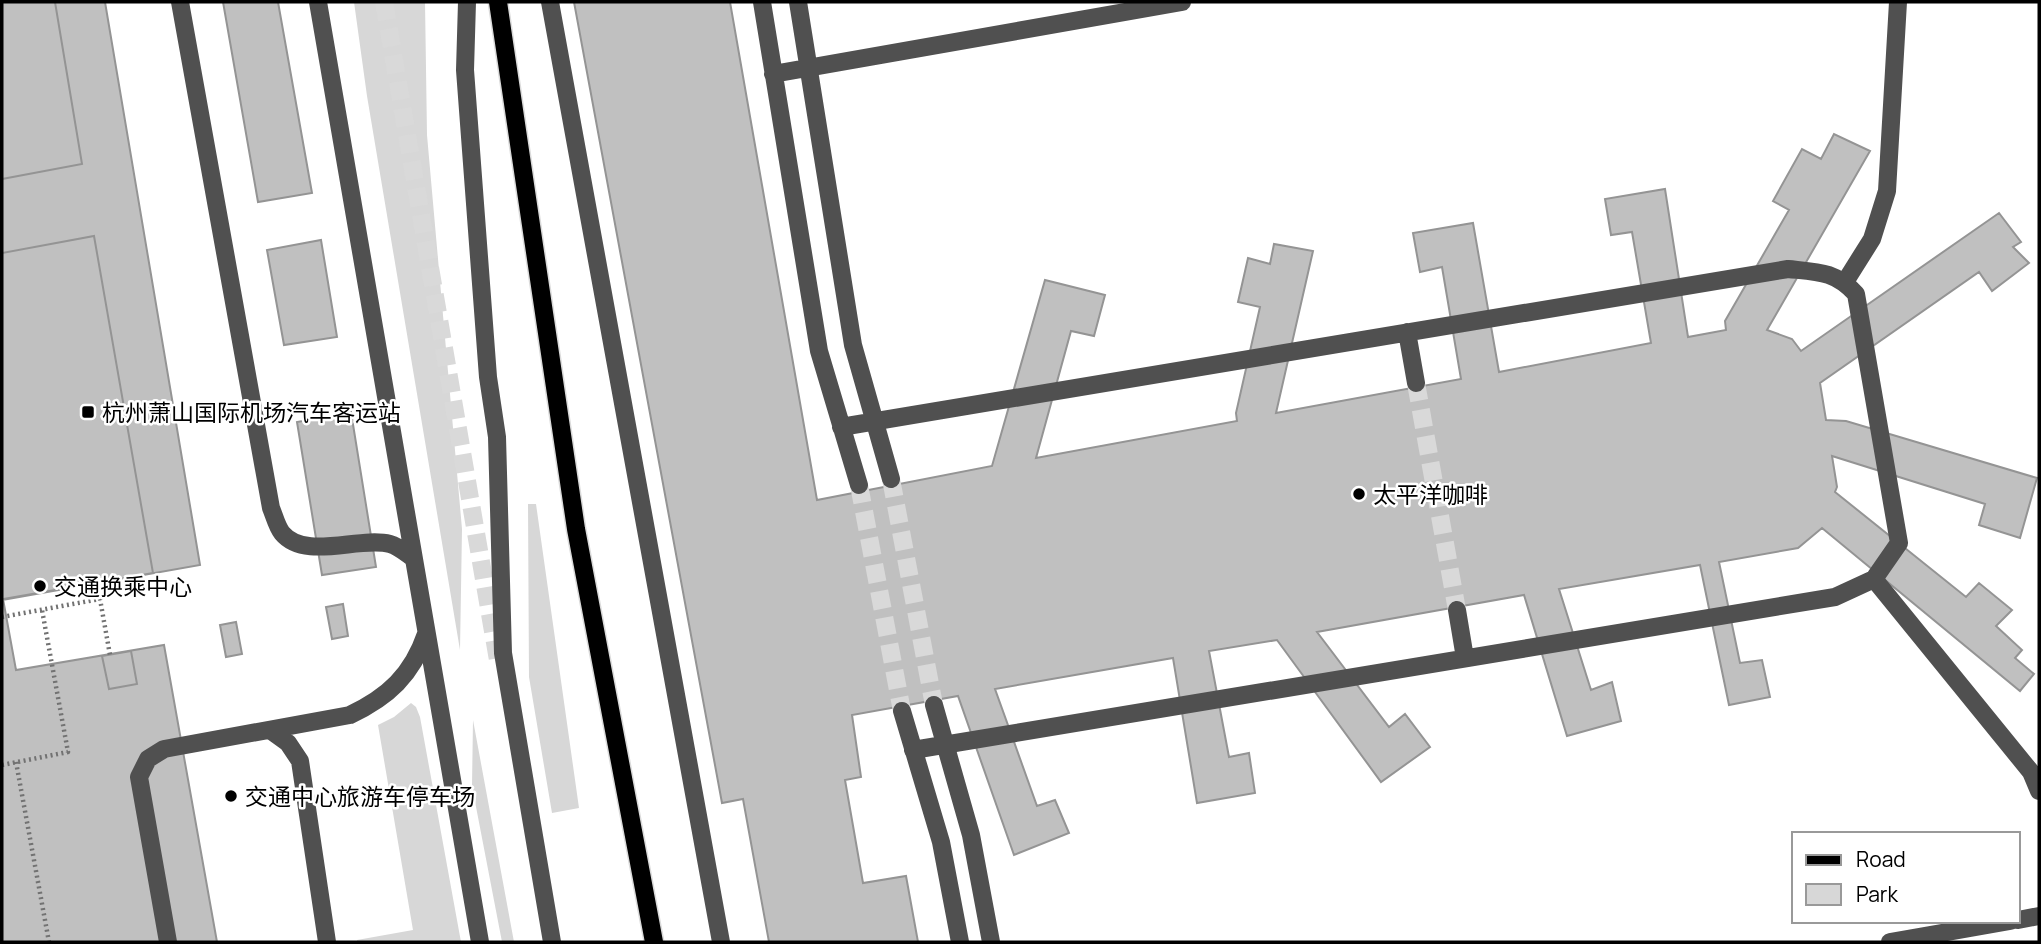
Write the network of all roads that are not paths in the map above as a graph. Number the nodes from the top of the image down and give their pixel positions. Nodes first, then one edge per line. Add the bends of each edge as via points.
1 (180, 2) edge
2 (317, 2) edge
3 (467, 2) edge
4 (498, 2) edge
5 (550, 2) edge
6 (762, 2) edge
7 (798, 2) edge
8 (1182, 2) edge
9 (1898, 2) edge
10 (809, 69) junction
11 (773, 74) junction
12 (1845, 282) junction
13 (1407, 332) junction
14 (1416, 383) tunnel mouth
15 (874, 421) junction
16 (841, 427) junction
17 (891, 479) tunnel mouth
18 (859, 485) tunnel mouth
19 (413, 558) junction
20 (1874, 579) junction
21 (1457, 610) tunnel mouth
22 (426, 632) junction
23 (1465, 658) junction
24 (934, 705) tunnel mouth
25 (902, 711) tunnel mouth
26 (270, 730) junction
27 (946, 745) junction
28 (913, 750) junction
29 (2039, 791) edge
30 (2039, 916) edge
31 (2020, 920) edge
32 (1999, 923) edge
33 (168, 942) edge
34 (327, 942) edge
35 (480, 942) edge
36 (552, 942) edge
37 (654, 942) edge
38 (721, 942) edge
39 (960, 942) edge
40 (991, 942) edge
41 (1890, 942) edge

1 - 19 lane via 271,508 282,533 295,542 314,547 392,544
2 - 19 lane
3 - 36 lane via 465,70 488,377 497,437 503,653
4 - 37 main road via 576,529
5 - 38 lane
6 - 11 lane
7 - 10 lane
8 - 10 lane
9 - 12 lane via 1887,191 1872,239
10 - 11 lane
10 - 15 lane via 853,345
11 - 16 lane via 819,351
12 - 13 lane via 1828,273 1788,269
12 - 20 lane via 1856,294 1899,543
13 - 14 lane
13 - 15 lane
15 - 16 lane
15 - 17 lane
16 - 18 lane
19 - 22 lane
20 - 23 lane via 1835,597
20 - 29 lane via 2031,772
21 - 23 lane
22 - 26 lane via 410,670 370,705 350,715
22 - 35 lane
23 - 27 lane
24 - 27 lane
25 - 28 lane
26 - 33 lane via 164,749 148,759 139,777
26 - 34 lane via 288,743 300,761
27 - 28 lane
27 - 40 lane via 971,835
28 - 39 lane via 941,842
30 - 31 lane
32 - 41 lane

